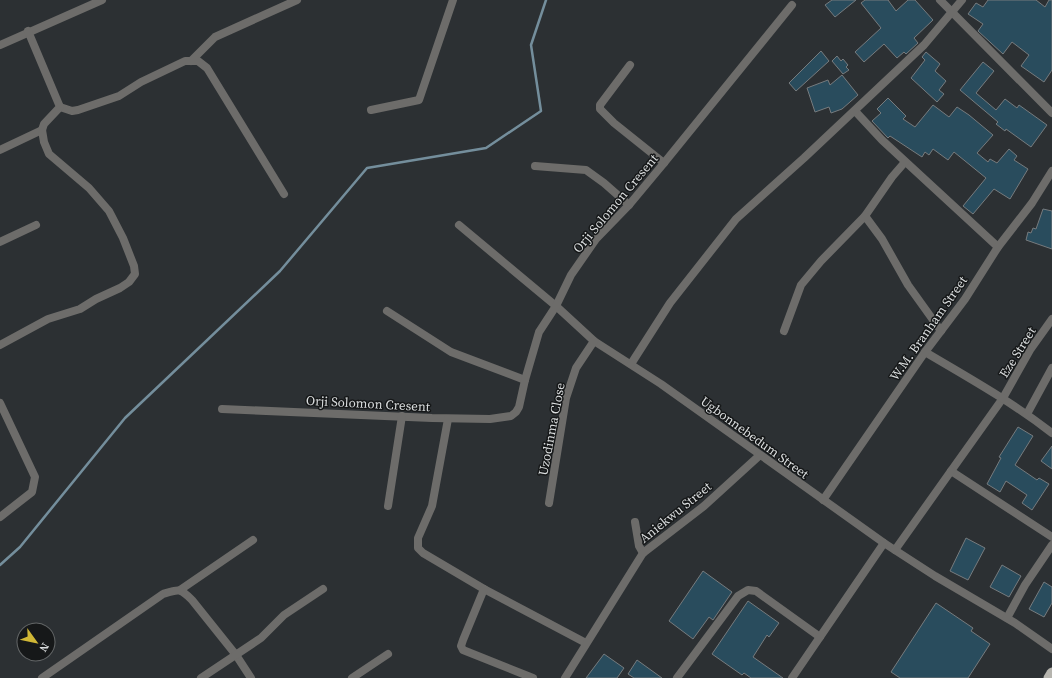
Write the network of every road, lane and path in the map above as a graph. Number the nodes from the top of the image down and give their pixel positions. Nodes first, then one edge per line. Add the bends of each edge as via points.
1 (102, 0) edge
2 (297, 0) edge
3 (940, 0) edge
4 (962, 0) edge
5 (455, 1) edge
6 (792, 5) dead end
7 (952, 13) junction
8 (28, 31) junction
9 (0, 45) edge
10 (191, 61) junction
11 (630, 65) dead end
12 (60, 107) junction
13 (372, 110) dead end
14 (855, 111) junction
15 (1052, 113) edge
16 (42, 130) junction
17 (0, 150) edge
18 (905, 162) junction
19 (664, 163) junction
20 (534, 166) dead end
21 (1052, 171) edge
22 (284, 194) dead end
23 (629, 205) junction
24 (865, 216) junction
25 (36, 225) dead end
26 (459, 225) dead end
27 (0, 242) edge
28 (998, 247) junction
29 (556, 306) junction
30 (387, 311) dead end
31 (1052, 319) edge
32 (784, 331) dead end
33 (941, 331) junction
34 (594, 341) junction
35 (0, 345) edge
36 (925, 352) junction
37 (631, 364) junction
38 (1052, 368) edge
39 (525, 380) junction
40 (1003, 398) junction
41 (0, 403) edge
42 (222, 409) dead end
43 (1027, 414) junction
44 (402, 416) junction
45 (448, 419) junction
46 (1052, 433) edge
47 (760, 456) junction
48 (951, 471) junction
49 (823, 500) junction
50 (548, 502) dead end
51 (388, 506) dead end
52 (0, 516) edge
53 (635, 522) dead end
54 (1052, 537) edge
55 (253, 540) dead end
56 (884, 542) junction
57 (1052, 545) edge
58 (895, 550) junction
59 (643, 553) junction
60 (323, 589) dead end
61 (180, 590) junction
62 (484, 590) junction
63 (1007, 618) junction
64 (820, 637) junction
65 (586, 643) junction
66 (1052, 649) edge
67 (388, 654) dead end
68 (236, 655) junction
69 (1052, 673) edge
70 (42, 678) edge
71 (201, 678) edge
72 (251, 678) edge
73 (352, 678) edge
74 (533, 678) edge
75 (565, 678) edge
76 (677, 678) edge
77 (792, 678) edge
78 (1049, 678) edge

1 - 8 street
2 - 10 street via 215,37
3 - 7 street
4 - 7 street
5 - 13 street via 419,100
6 - 19 street, Orji Solomon Cresent
7 - 14 street via 924,45
7 - 15 street
8 - 9 street
8 - 12 street
10 - 12 street via 185,61 141,82 118,96 78,110
10 - 22 street via 198,61 207,68
11 - 19 street via 600,105 600,109
12 - 16 street via 47,118
14 - 18 street
14 - 37 street via 736,219 670,303
16 - 17 street
16 - 35 street via 49,154 89,188 109,211 131,259 135,274 129,282 80,309 48,319
18 - 24 street
18 - 28 street
19 - 23 street, Orji Solomon Cresent
20 - 23 street via 586,170
21 - 28 street, W.M. Branham Street via 1032,203
23 - 29 street, Orji Solomon Cresent via 596,239 571,276
24 - 32 street via 821,261 802,285
24 - 33 street via 882,239 908,285
25 - 27 street
26 - 29 street, Ugbonnebedum Street
28 - 33 street, W.M. Branham Street
29 - 34 street, Ugbonnebedum Street
29 - 39 street, Orji Solomon Cresent via 539,332
30 - 39 street via 451,352
31 - 40 street, Eze Street via 1030,350
33 - 36 street, W.M. Branham Street
34 - 37 street, Ugbonnebedum Street
34 - 50 street, Uzodinma Close via 576,368 566,398
36 - 40 street
36 - 49 street, W.M. Branham Street
37 - 47 street, Ugbonnebedum Street
38 - 43 street
39 - 45 street, Orji Solomon Cresent via 519,407 511,416 490,420
40 - 43 street
40 - 48 street, Eze Street
41 - 52 street via 35,477 32,492
42 - 44 street, Orji Solomon Cresent
43 - 46 street
44 - 45 street, Orji Solomon Cresent
44 - 51 street
45 - 62 street via 432,506 417,545 423,553
47 - 49 street, Ugbonnebedum Street
47 - 59 street, Aniekwu Street via 704,506
48 - 54 street
48 - 58 street, Eze Street
49 - 56 street, Ugbonnebedum Street
53 - 59 street via 639,546
55 - 61 street
56 - 58 street, Ugbonnebedum Street
56 - 64 street
57 - 63 street
58 - 63 street, Ugbonnebedum Street
59 - 65 street, Aniekwu Street
60 - 68 street via 284,615 261,638
61 - 68 street via 192,600
61 - 70 street via 163,594
62 - 65 street
62 - 74 street via 463,640 463,650
63 - 66 street, Ugbonnebedum Street
64 - 76 street via 756,591 748,590 738,596
64 - 77 street
65 - 75 street, Aniekwu Street
67 - 73 street
68 - 71 street
68 - 72 street
69 - 78 highway

